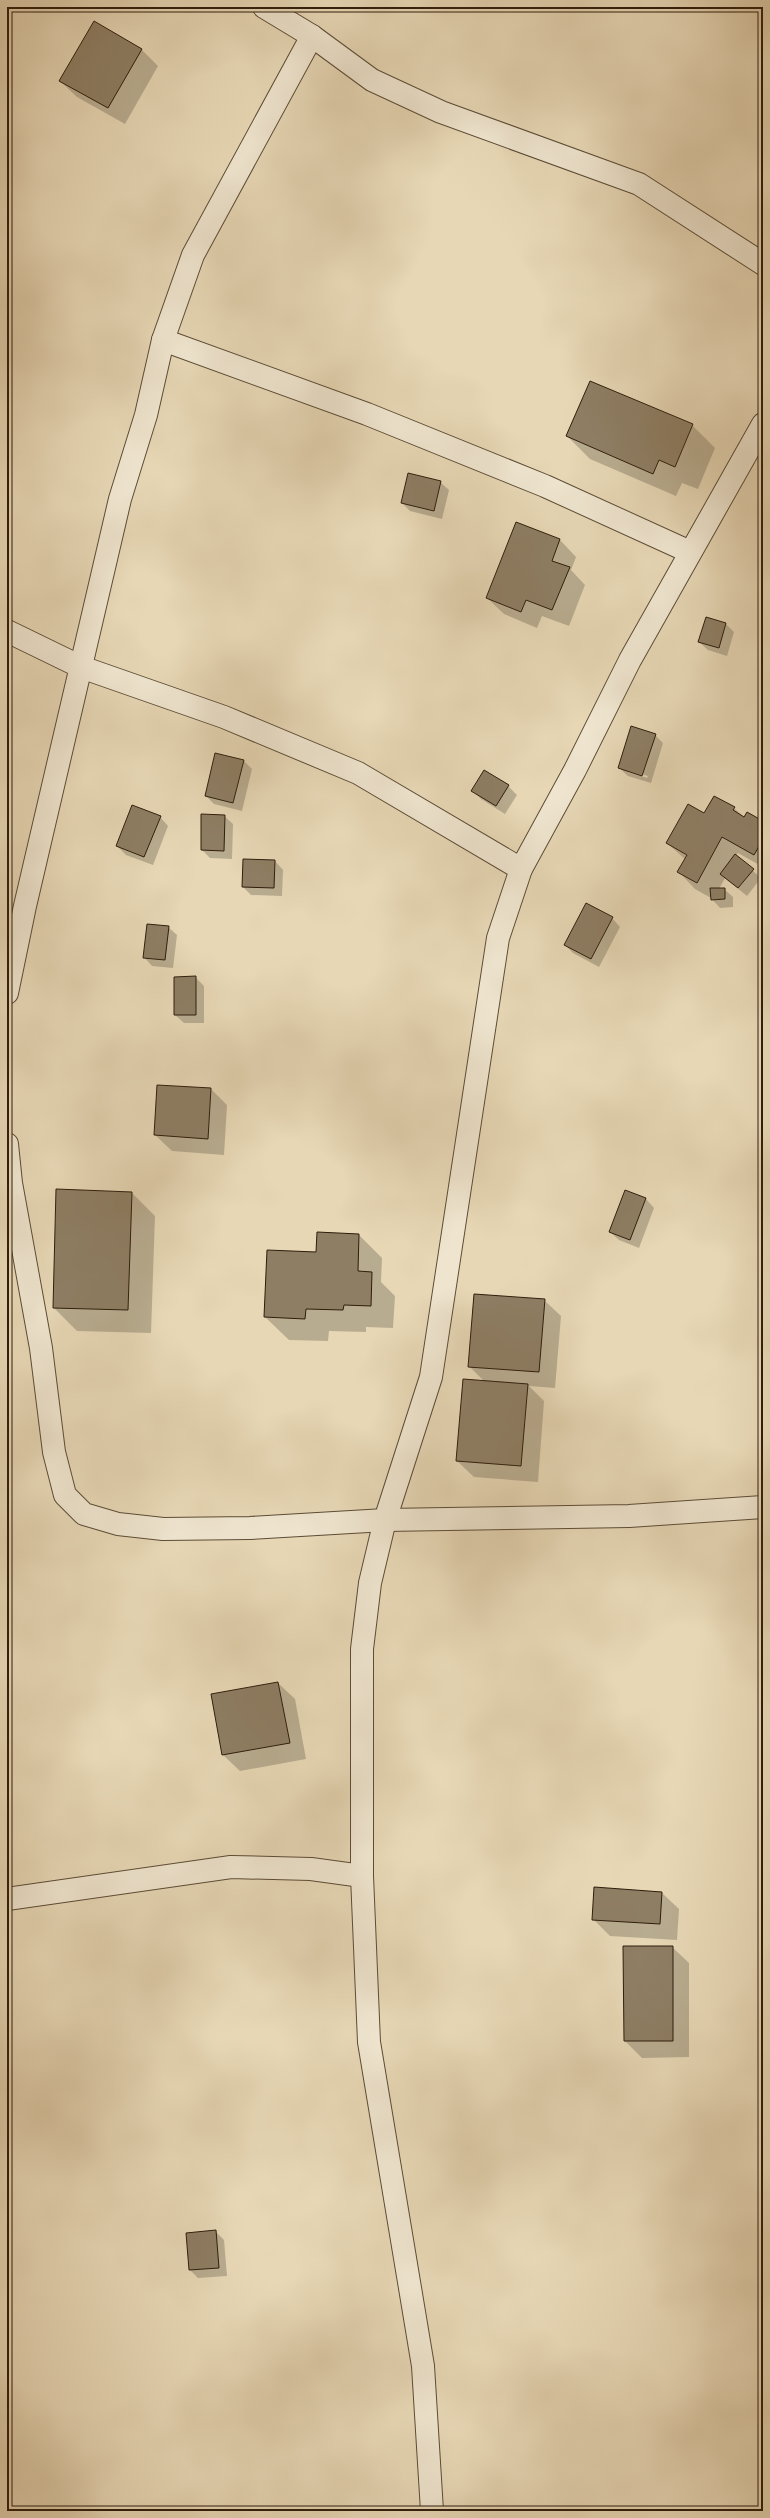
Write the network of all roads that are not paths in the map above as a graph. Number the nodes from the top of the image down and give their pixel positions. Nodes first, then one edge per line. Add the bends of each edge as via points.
1 (264, 7) edge
2 (312, 36) junction
3 (763, 264) edge
4 (163, 340) junction
5 (763, 424) edge
6 (690, 552) junction
7 (7, 631) edge
8 (82, 667) junction
9 (521, 869) junction
10 (7, 993) edge
11 (7, 1144) edge
12 (9, 1182) edge
13 (763, 1507) edge
14 (385, 1520) junction
15 (362, 1876) junction
16 (7, 1899) edge
17 (432, 2511) edge

1 - 2 street
2 - 3 street via 372,80 441,112 639,184
2 - 4 street via 193,255
4 - 6 street via 367,414 545,486
4 - 8 street via 146,415 120,499
5 - 6 street
6 - 9 street via 630,660 575,770
7 - 8 street
8 - 9 street via 224,717 358,773
8 - 10 street
9 - 14 street via 498,938 431,1377
11 - 12 street
12 - 14 street via 41,1348 54,1452 65,1495 84,1514 118,1524 163,1529 250,1528
13 - 14 street via 628,1516
14 - 15 street via 370,1583 362,1649
15 - 16 street via 311,1869 231,1867
15 - 17 street via 369,2042 424,2366

